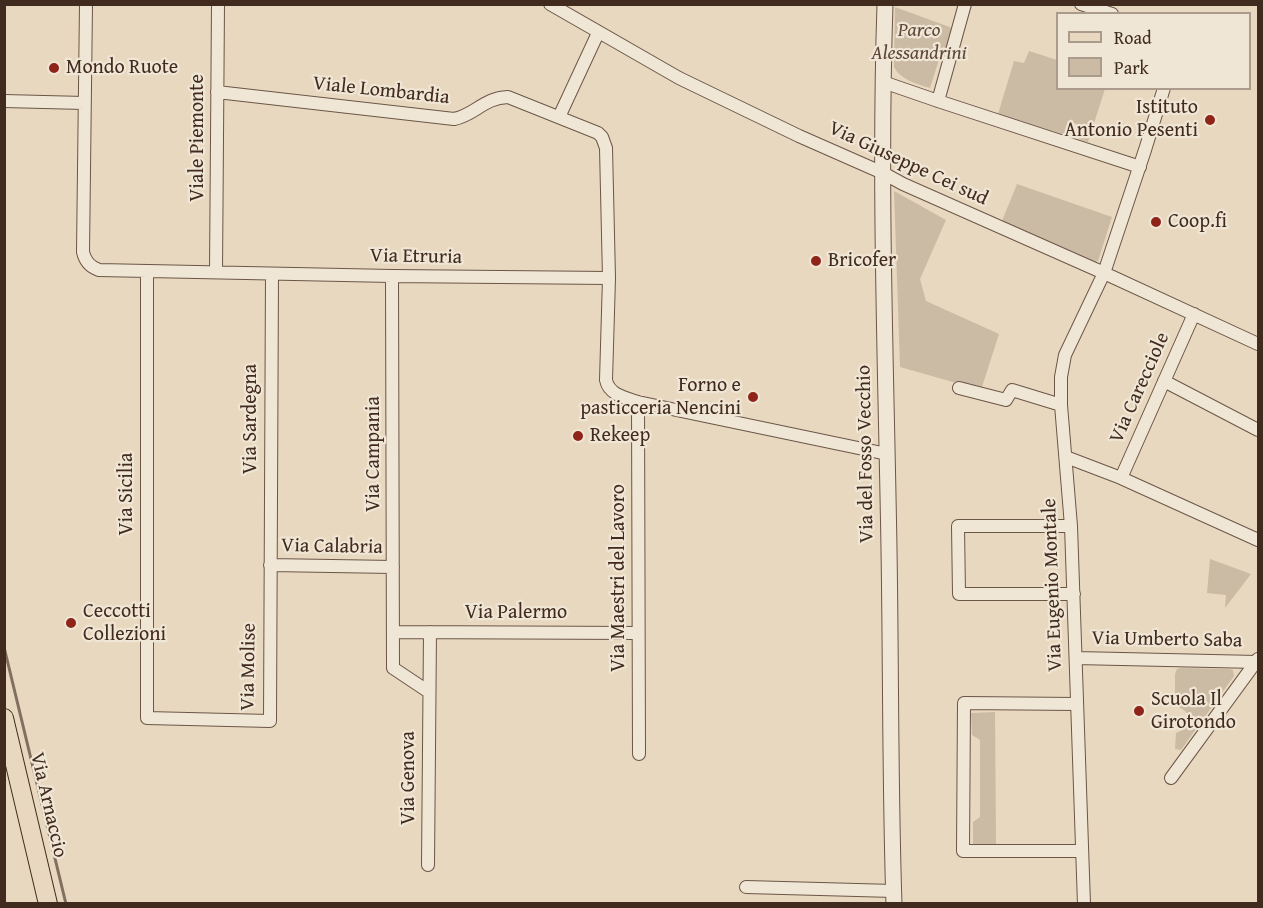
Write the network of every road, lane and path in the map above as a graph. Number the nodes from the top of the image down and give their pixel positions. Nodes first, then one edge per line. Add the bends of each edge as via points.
1 (86, 4) edge
2 (218, 4) edge
3 (885, 4) edge
4 (965, 4) edge
5 (1082, 4) edge
6 (550, 5) edge
7 (1106, 12) edge
8 (598, 33) junction
9 (883, 82) junction
10 (1163, 90) edge
11 (218, 92) junction
12 (4, 101) edge
13 (938, 101) junction
14 (84, 103) junction
15 (559, 117) junction
16 (1140, 167) junction
17 (883, 173) junction
18 (147, 271) junction
19 (216, 272) junction
20 (1104, 273) junction
21 (272, 274) junction
22 (392, 276) junction
23 (609, 278) junction
24 (1194, 314) junction
25 (1258, 344) edge
26 (1164, 381) junction
27 (959, 388) dead end
28 (638, 402) junction
29 (1061, 405) junction
30 (1258, 430) edge
31 (887, 454) junction
32 (1066, 457) junction
33 (1121, 478) junction
34 (1071, 526) junction
35 (1258, 540) edge
36 (270, 565) junction
37 (393, 567) junction
38 (1074, 594) junction
39 (393, 632) junction
40 (430, 632) junction
41 (638, 633) junction
42 (1076, 658) junction
43 (1258, 660) edge
44 (429, 692) junction
45 (1077, 704) junction
46 (4, 718) edge
47 (147, 718) joint
48 (639, 754) dead end
49 (1171, 778) dead end
50 (1082, 850) junction
51 (428, 865) dead end
52 (746, 887) dead end
53 (894, 897) edge
54 (48, 903) edge
55 (1084, 903) edge

1 - 14 street, Via Etruria
2 - 11 street, Viale Piemonte
3 - 9 street, Via del Fosso Vecchio
4 - 13 street
5 - 7 street
6 - 8 street, Via Giuseppe Cei sud
8 - 15 street
8 - 17 street, Via Giuseppe Cei sud via 679,78
9 - 13 street
9 - 17 street, Via del Fosso Vecchio
10 - 16 street, Via Eugenio Montale
11 - 15 street, Viale Lombardia via 454,119 493,99 508,97
11 - 19 street, Viale Piemonte
12 - 14 street
13 - 16 street
14 - 18 street, Via Etruria via 85,259 99,270
15 - 23 street, Viale Lombardia via 598,133 605,142
16 - 20 street, Via Eugenio Montale
17 - 20 street, Via Giuseppe Cei sud
17 - 31 street, Via del Fosso Vecchio
18 - 19 street, Via Etruria
18 - 47 street, Via Sicilia
19 - 21 street, Via Etruria
20 - 24 street, Via Giuseppe Cei sud
20 - 29 street, Via Eugenio Montale via 1065,355
21 - 22 street, Via Etruria
21 - 36 street, Via Sardegna
22 - 23 street, Via Etruria
22 - 37 street, Via Campania
23 - 28 street via 607,385 618,395
24 - 25 street, Via Giuseppe Cei sud
24 - 26 street, Via Carecciole
26 - 30 street
26 - 33 street, Via Carecciole
27 - 29 street via 1006,400 1012,390
28 - 31 street
28 - 41 street, Via Maestri del Lavoro
29 - 32 street, Via Eugenio Montale
31 - 53 street, Via del Fosso Vecchio
32 - 33 street
32 - 34 street, Via Eugenio Montale
33 - 35 street
34 - 38 street, Via Eugenio Montale
34 - 38 street via 958,526 959,594
36 - 37 street, Via Calabria
36 - 47 street, Via Molise via 270,721
37 - 39 street, Via Campania
38 - 42 street, Via Eugenio Montale
39 - 40 street, Via Palermo
39 - 44 street via 393,668
40 - 41 street, Via Palermo
40 - 44 street, Via Genova
41 - 48 street, Via Maestri del Lavoro
42 - 43 street, Via Umberto Saba
42 - 45 street, Via Eugenio Montale
43 - 49 street
44 - 51 street, Via Genova
45 - 50 street, Via Eugenio Montale
45 - 50 street via 964,703 963,851
46 - 54 main road, Via Arnaccio
50 - 55 street, Via Eugenio Montale
52 - 53 street

